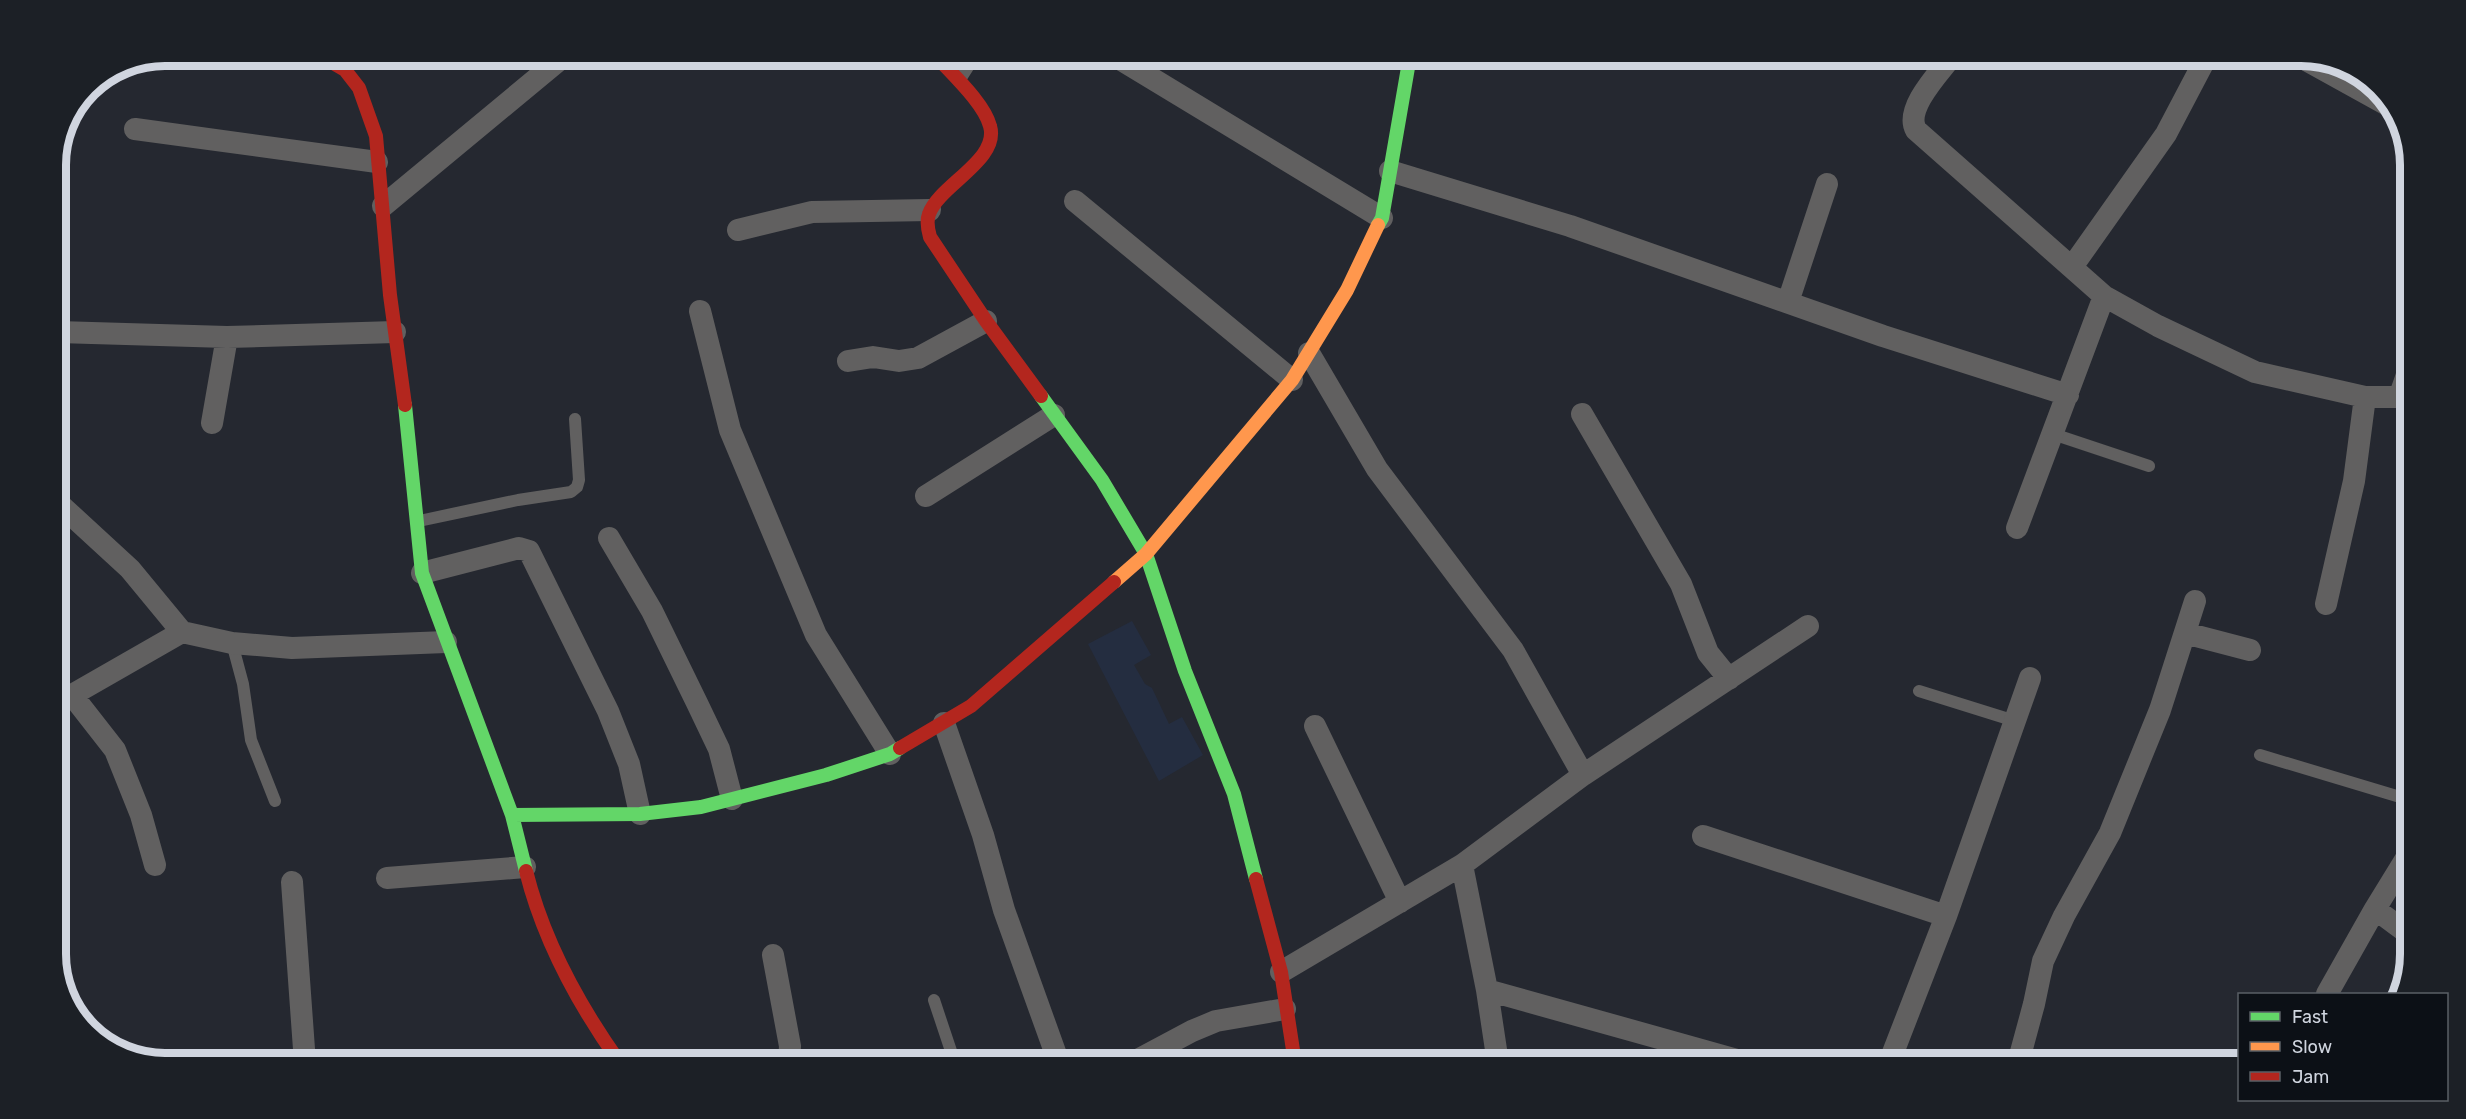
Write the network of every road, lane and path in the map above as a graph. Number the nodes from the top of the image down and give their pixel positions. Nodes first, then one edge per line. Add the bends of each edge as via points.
1 (341, 66) edge
2 (552, 66) edge
3 (944, 66) edge
4 (968, 66) edge
5 (1131, 66) edge
6 (1408, 66) edge
7 (1945, 66) edge
8 (2202, 66) edge
9 (2321, 68) edge
10 (958, 82) junction
11 (2372, 97) edge
12 (135, 129) dead end
13 (377, 162) junction
14 (1390, 171) junction
15 (1827, 184) dead end
16 (1075, 201) dead end
17 (383, 206) junction
18 (930, 210) junction
19 (1382, 218) junction
20 (738, 230) dead end
21 (2072, 267) junction
22 (2104, 296) junction
23 (1788, 302) junction
24 (700, 311) dead end
25 (986, 321) junction
26 (66, 332) edge
27 (395, 332) junction
28 (227, 337) junction
29 (1309, 353) junction
30 (848, 361) dead end
31 (1292, 380) junction
32 (2067, 395) junction
33 (2400, 397) edge
34 (2365, 398) junction
35 (1582, 414) dead end
36 (1054, 415) junction
37 (575, 418) dead end
38 (212, 423) dead end
39 (2053, 434) junction
40 (2149, 466) dead end
41 (926, 496) dead end
42 (66, 510) edge
43 (415, 522) junction
44 (2018, 528) dead end
45 (609, 538) dead end
46 (1146, 554) junction
47 (422, 573) junction
48 (2195, 601) dead end
49 (2326, 604) dead end
50 (1808, 626) dead end
51 (182, 632) junction
52 (2185, 633) junction
53 (446, 642) junction
54 (232, 643) junction
55 (2250, 650) dead end
56 (2030, 678) dead end
57 (1729, 679) junction
58 (1918, 691) dead end
59 (66, 698) edge
60 (66, 701) edge
61 (2015, 721) junction
62 (944, 723) junction
63 (1315, 726) dead end
64 (890, 754) junction
65 (2260, 755) dead end
66 (1583, 775) junction
67 (2400, 797) edge
68 (732, 799) junction
69 (275, 801) dead end
70 (640, 814) junction
71 (512, 815) junction
72 (1703, 836) dead end
73 (155, 865) dead end
74 (1462, 865) junction
75 (525, 867) junction
76 (2400, 868) edge
77 (387, 878) dead end
78 (292, 882) dead end
79 (1400, 902) junction
80 (2375, 909) junction
81 (1946, 916) junction
82 (2400, 928) edge
83 (773, 955) dead end
84 (1281, 972) junction
85 (1487, 990) junction
86 (2328, 993) edge
87 (934, 1000) dead end
88 (1285, 1009) junction
89 (304, 1053) edge
90 (613, 1053) edge
91 (790, 1053) edge
92 (951, 1053) edge
93 (1055, 1053) edge
94 (1152, 1053) edge
95 (1293, 1053) edge
96 (1496, 1053) edge
97 (1709, 1053) edge
98 (1893, 1053) edge
99 (2021, 1053) edge

1 - 13 street via 354,76 370,112
2 - 17 street
3 - 10 street
4 - 10 lane
5 - 19 street
6 - 14 street
7 - 21 street via 1914,108 1916,130
8 - 21 street via 2166,134
9 - 11 street
10 - 18 street via 990,124 992,134 987,148
12 - 13 street
13 - 17 street
14 - 19 street
14 - 23 street via 1570,226
15 - 23 street
16 - 31 street
17 - 27 street
18 - 20 street via 812,212
18 - 25 street via 930,237
19 - 29 street via 1347,290
21 - 22 street
22 - 32 street
22 - 34 street via 2255,372
23 - 32 street
24 - 64 street via 730,430 816,635
25 - 30 street via 918,358
25 - 36 street
26 - 28 street
27 - 28 street
27 - 43 street
28 - 38 street
29 - 31 street
29 - 66 street via 1377,469 1513,650
31 - 46 street
32 - 39 street
33 - 34 street
34 - 49 street via 2354,482
35 - 57 street via 1681,584 1708,653
36 - 41 street
36 - 46 street via 1102,480
37 - 43 lane via 579,480 571,492
39 - 40 lane
39 - 44 street
42 - 51 street via 130,569
43 - 47 street
45 - 68 street via 652,611 719,749
46 - 62 street via 971,706
46 - 84 street via 1185,671 1234,794
47 - 53 street
47 - 70 street via 519,548 529,551 608,711 629,764
48 - 52 street
50 - 57 street
51 - 54 street
51 - 59 street
52 - 55 street
52 - 99 street via 2160,710 2110,833 2043,961
53 - 54 street via 292,648
53 - 71 street
54 - 69 lane via 243,684 250,740
56 - 61 street
57 - 66 street
58 - 61 lane
60 - 73 street via 115,750 141,815
61 - 81 street
62 - 64 street
62 - 93 street
63 - 79 street
64 - 68 street
65 - 67 lane
66 - 74 street
68 - 70 street
70 - 71 street
71 - 75 street
72 - 81 street
74 - 79 street
74 - 85 street
75 - 77 street
75 - 90 street via 558,957
76 - 80 street
78 - 89 street
79 - 84 street
80 - 82 street
80 - 86 street
81 - 98 street
83 - 91 street
84 - 88 street
85 - 96 street
85 - 97 street
87 - 92 lane
88 - 94 street via 1216,1021
88 - 95 street

